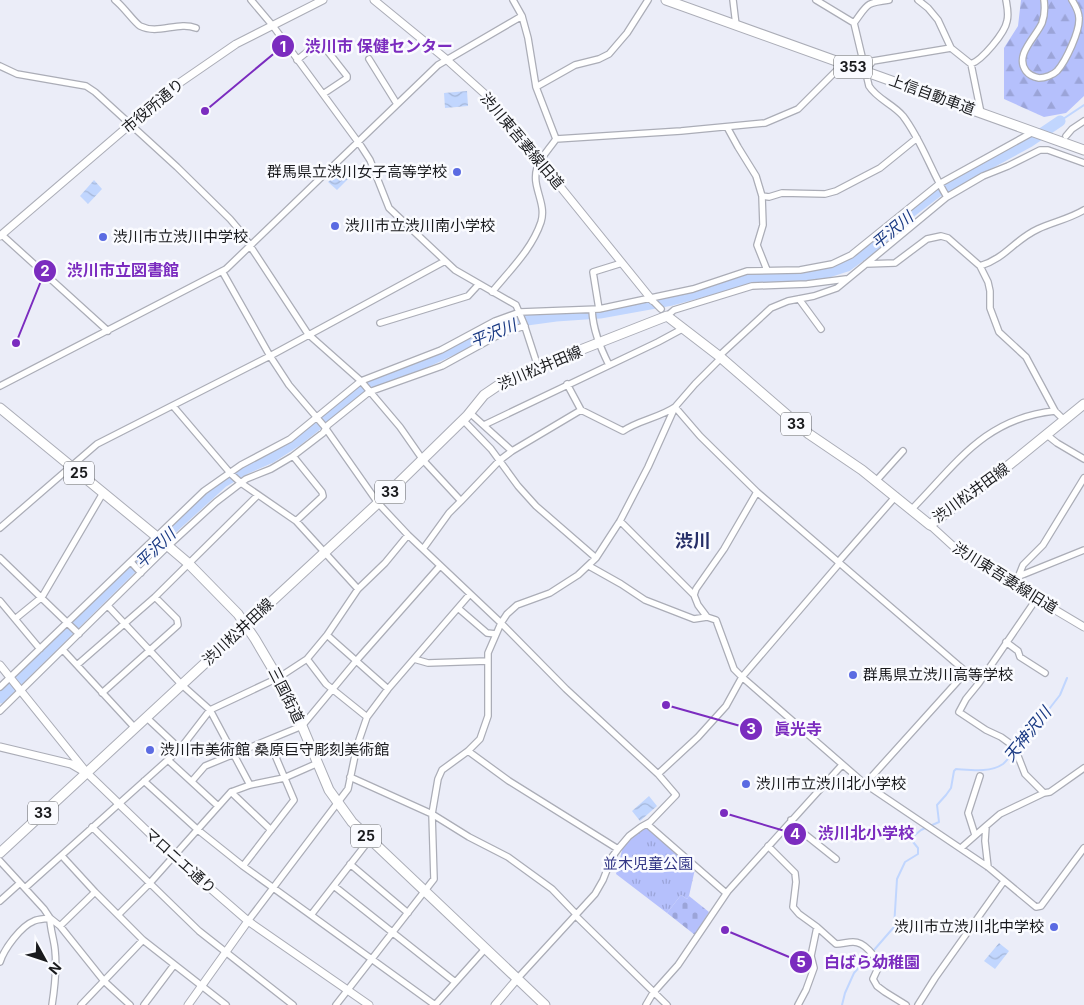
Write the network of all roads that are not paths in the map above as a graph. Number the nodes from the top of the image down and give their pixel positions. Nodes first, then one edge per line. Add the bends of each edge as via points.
1 (115, 0) edge
2 (251, 0) edge
3 (324, 0) edge
4 (374, 0) edge
5 (513, 0) edge
6 (648, 0) edge
7 (666, 0) edge
8 (732, 0) edge
9 (816, 0) edge
10 (888, 0) edge
11 (918, 0) edge
12 (1006, 0) edge
13 (1044, 0) edge
14 (1072, 0) edge
15 (522, 16) junction
16 (854, 23) junction
17 (736, 25) junction
18 (273, 26) junction
19 (196, 28) dead end
20 (951, 48) junction
21 (369, 59) dead end
22 (446, 59) junction
23 (297, 60) junction
24 (844, 63) junction
25 (971, 64) junction
26 (0, 66) edge
27 (866, 71) junction
28 (536, 87) junction
29 (323, 94) junction
30 (396, 104) junction
31 (982, 112) junction
32 (1084, 121) edge
33 (131, 125) junction
34 (727, 127) junction
35 (1036, 133) junction
36 (1066, 136) dead end
37 (917, 138) junction
38 (556, 140) junction
39 (358, 141) junction
40 (1084, 150) edge
41 (540, 162) junction
42 (1084, 163) edge
43 (939, 184) junction
44 (762, 196) junction
45 (947, 197) junction
46 (1084, 210) edge
47 (1, 235) edge
48 (250, 245) junction
49 (444, 262) junction
50 (622, 263) junction
51 (866, 264) junction
52 (980, 266) junction
53 (767, 270) junction
54 (222, 271) junction
55 (846, 279) junction
56 (479, 284) junction
57 (492, 292) junction
58 (651, 298) junction
59 (799, 299) junction
60 (594, 310) junction
61 (664, 312) junction
62 (520, 314) junction
63 (380, 323) dead end
64 (524, 325) junction
65 (684, 328) junction
66 (821, 329) dead end
67 (108, 331) junction
68 (308, 334) junction
69 (598, 343) junction
70 (270, 356) junction
71 (720, 357) junction
72 (608, 365) junction
73 (538, 367) junction
74 (361, 382) junction
75 (567, 384) junction
76 (0, 386) edge
77 (369, 392) junction
78 (1084, 404) edge
79 (173, 406) junction
80 (675, 407) junction
81 (0, 408) edge
82 (581, 410) junction
83 (1055, 411) junction
84 (470, 413) junction
85 (317, 418) junction
86 (463, 420) junction
87 (1064, 420) junction
88 (484, 425) junction
89 (325, 428) junction
90 (1046, 435) junction
91 (512, 451) junction
92 (903, 451) dead end
93 (293, 456) junction
94 (1084, 459) edge
95 (423, 460) junction
96 (500, 460) junction
97 (72, 468) junction
98 (230, 473) junction
99 (1084, 478) edge
100 (876, 481) junction
101 (239, 482) junction
102 (757, 492) junction
103 (103, 493) junction
104 (258, 495) junction
105 (896, 496) junction
106 (461, 501) junction
107 (378, 503) junction
108 (912, 509) junction
109 (620, 520) junction
110 (296, 521) junction
111 (930, 525) junction
112 (0, 528) edge
113 (408, 535) junction
114 (162, 541) junction
115 (423, 549) junction
116 (1084, 550) edge
117 (324, 552) junction
118 (0, 558) edge
119 (596, 558) junction
120 (839, 561) junction
121 (131, 562) junction
122 (188, 563) junction
123 (440, 566) junction
124 (589, 566) junction
125 (141, 573) junction
126 (1019, 575) junction
127 (1007, 581) junction
128 (358, 589) junction
129 (470, 594) junction
130 (694, 595) junction
131 (42, 597) junction
132 (155, 597) junction
133 (1037, 598) junction
134 (0, 601) edge
135 (108, 606) junction
136 (458, 608) junction
137 (707, 616) junction
138 (15, 619) junction
139 (68, 623) junction
140 (501, 623) junction
141 (124, 624) junction
142 (246, 624) junction
143 (1084, 628) edge
144 (78, 632) junction
145 (496, 634) junction
146 (327, 635) junction
147 (1006, 642) junction
148 (40, 649) junction
149 (63, 650) junction
150 (150, 651) junction
151 (414, 659) junction
152 (307, 660) junction
153 (356, 661) junction
154 (487, 661) junction
155 (0, 664) edge
156 (77, 665) junction
157 (966, 672) junction
158 (1045, 674) dead end
159 (742, 677) junction
160 (278, 678) junction
161 (11, 679) junction
162 (979, 683) junction
163 (182, 685) junction
164 (0, 687) edge
165 (332, 689) junction
166 (388, 689) junction
167 (20, 690) junction
168 (102, 693) junction
169 (210, 710) junction
170 (0, 711) edge
171 (367, 716) junction
172 (147, 718) junction
173 (302, 726) junction
174 (134, 728) junction
175 (269, 741) junction
176 (0, 747) edge
177 (180, 749) junction
178 (468, 751) junction
179 (233, 755) junction
180 (168, 760) junction
181 (318, 763) junction
182 (842, 765) junction
183 (1084, 768) edge
184 (86, 773) junction
185 (658, 774) junction
186 (980, 776) dead end
187 (350, 777) junction
188 (284, 778) junction
189 (144, 781) junction
190 (192, 781) junction
191 (864, 784) junction
192 (250, 785) junction
193 (231, 792) junction
194 (1044, 793) junction
195 (337, 802) junction
196 (118, 804) junction
197 (218, 806) junction
198 (432, 814) junction
199 (791, 820) junction
200 (646, 824) junction
201 (986, 826) junction
202 (92, 827) junction
203 (198, 830) junction
204 (270, 830) junction
205 (975, 835) junction
206 (370, 840) junction
207 (768, 846) junction
208 (961, 848) junction
209 (1084, 848) edge
210 (618, 849) junction
211 (0, 853) edge
212 (62, 856) junction
213 (173, 856) junction
214 (836, 859) dead end
215 (0, 861) edge
216 (350, 864) junction
217 (243, 866) junction
218 (988, 867) junction
219 (1004, 881) junction
220 (20, 882) junction
221 (149, 884) junction
222 (334, 886) junction
223 (25, 888) junction
224 (273, 888) junction
225 (425, 891) junction
226 (95, 892) junction
227 (726, 893) junction
228 (0, 901) edge
229 (408, 913) junction
230 (576, 914) junction
231 (118, 915) junction
232 (311, 915) junction
233 (50, 918) junction
234 (248, 921) junction
235 (60, 926) junction
236 (817, 927) junction
237 (393, 932) junction
238 (143, 940) junction
239 (485, 949) junction
240 (226, 952) junction
241 (372, 958) junction
242 (0, 962) edge
243 (174, 965) junction
244 (517, 979) junction
245 (104, 981) junction
246 (455, 982) junction
247 (202, 986) junction
248 (348, 990) junction
249 (654, 993) junction
250 (497, 1004) edge
251 (52, 1005) edge
252 (81, 1005) edge
253 (130, 1005) edge
254 (144, 1005) edge
255 (188, 1005) edge
256 (226, 1005) edge
257 (294, 1005) edge
258 (336, 1005) edge
259 (368, 1005) edge
260 (545, 1005) edge
261 (646, 1005) edge
262 (667, 1005) edge
263 (798, 1005) edge
264 (906, 1005) edge
265 (918, 1005) edge

1 - 19 street via 139,25 164,29 187,24
2 - 18 street
3 - 18 street, 市役所通り
4 - 22 street, 渋川東吾妻線旧道
5 - 15 street
6 - 28 street via 609,54 576,65
7 - 17 main road, 上信自動車道 / 353
8 - 17 street
9 - 16 street
10 - 16 street via 868,4
11 - 20 street via 938,20
12 - 25 street via 1008,20 1003,32 978,62
13 - 14 street via 1042,22 1023,54 1022,62 1025,70 1040,78 1056,71 1075,37 1079,18
15 - 22 street
15 - 28 street
16 - 27 street
17 - 24 main road, 上信自動車道 / 353
18 - 23 street
18 - 33 street, 市役所通り via 236,44 201,67
20 - 25 street
20 - 27 street via 872,62
21 - 30 street
22 - 30 street
22 - 41 street, 渋川東吾妻線旧道 via 486,95
23 - 29 street
23 - 29 street via 317,44 322,44 347,76
24 - 27 main road, 上信自動車道 / 353
24 - 34 street via 798,109 765,122
25 - 31 street
26 - 33 street via 18,74 86,86 106,100
27 - 31 main road, 上信自動車道 / 353
27 - 37 street via 873,93 902,115
28 - 38 street
29 - 39 street
30 - 39 street
31 - 35 main road, 上信自動車道 / 353
32 - 36 street
33 - 47 street, 市役所通り
33 - 48 street via 230,219
34 - 38 street
34 - 44 street via 756,176
35 - 40 main road, 上信自動車道 / 353
35 - 43 street
37 - 43 street
37 - 44 street via 880,168 836,192
38 - 41 street
39 - 48 street
39 - 49 street via 370,160 389,208
41 - 50 street, 渋川東吾妻線旧道
41 - 57 street via 535,178 542,206 541,221 531,244
42 - 45 street via 1040,150 983,176
43 - 45 street
43 - 53 street via 851,255 813,269
44 - 53 street via 763,225 757,245
45 - 51 street
46 - 52 street via 1039,228 993,262
47 - 67 street
48 - 54 street
48 - 68 street
49 - 56 street
49 - 68 street
50 - 58 street, 渋川東吾妻線旧道
50 - 60 street via 594,272
51 - 52 street via 895,263 927,239 941,236 948,238
51 - 55 street
52 - 83 street via 988,282 990,308 999,332 1026,358
53 - 58 street via 747,271 693,290
54 - 67 street
54 - 70 street
55 - 59 street via 837,288
55 - 61 street via 752,286
56 - 57 street
56 - 63 street via 468,296
57 - 62 street via 516,305
58 - 60 street
58 - 61 street
59 - 66 street
59 - 71 street via 771,308
60 - 62 street
60 - 69 street via 592,322
61 - 65 main road, 渋川松井田線 / 33
61 - 69 main road, 渋川松井田線 / 33
62 - 64 street
62 - 74 street via 495,321 442,350
64 - 73 street
64 - 77 street via 502,333 442,366
65 - 71 main road, 渋川松井田線 / 33
65 - 72 street
67 - 76 street
68 - 70 street
68 - 74 street
69 - 72 street
69 - 73 main road, 渋川松井田線 / 33
70 - 79 street
70 - 85 street
71 - 80 street
71 - 100 main road, 渋川松井田線 / 33 via 809,434
72 - 75 street
73 - 84 main road, 渋川松井田線 / 33 via 492,388
74 - 77 street
74 - 85 street
75 - 82 street
75 - 88 street
77 - 89 street
77 - 95 street via 400,427
78 - 87 main road, 渋川松井田線
79 - 97 street via 97,444
79 - 98 street
80 - 82 street via 623,431
80 - 102 street
80 - 109 street
81 - 97 main road, 三国街道 / 25
82 - 91 street
83 - 87 street
83 - 108 street via 1008,422 984,436
84 - 86 main road, 渋川松井田線 / 33
84 - 88 street
85 - 89 street
85 - 98 street via 290,439
86 - 95 main road, 渋川松井田線 / 33
86 - 96 street
87 - 90 main road, 渋川松井田線
88 - 91 street
89 - 93 street
89 - 107 street
90 - 94 street
90 - 111 main road, 渋川松井田線
91 - 96 street
92 - 100 street
93 - 101 street
93 - 110 street via 323,496
95 - 106 street
95 - 107 main road, 渋川松井田線 / 33
96 - 106 street
96 - 119 street via 534,504
97 - 103 main road, 三国街道 / 25
97 - 112 street
98 - 101 street
98 - 114 street via 204,491
99 - 126 street via 1043,545 1023,565
100 - 105 main road, 渋川松井田線 / 33
101 - 104 street
101 - 114 street
102 - 120 street
102 - 130 street
103 - 114 main road, 三国街道 / 25
103 - 131 street
104 - 110 street
104 - 122 street
105 - 108 main road, 渋川松井田線 / 33
105 - 120 street
106 - 115 street
107 - 113 street
107 - 117 main road, 渋川松井田線 / 33
108 - 111 main road, 渋川松井田線 / 33
109 - 119 street
109 - 130 street
110 - 117 street
111 - 127 street, 渋川東吾妻線旧道 via 953,546
113 - 115 street
113 - 128 street
114 - 121 street
114 - 122 main road, 三国街道 / 25
114 - 125 street
115 - 123 street
116 - 126 street
117 - 128 street
117 - 142 main road, 渋川松井田線 / 33
118 - 131 street
119 - 124 street
120 - 157 street
120 - 159 street
121 - 125 street
121 - 139 street
122 - 132 street
122 - 142 main road, 三国街道 / 25
123 - 129 street
123 - 153 street
124 - 137 street via 645,600 694,619
124 - 140 street via 550,593 517,605
125 - 135 street
126 - 127 street
127 - 133 street, 渋川東吾妻線旧道
128 - 146 street
129 - 136 street
129 - 140 street
130 - 137 street
131 - 138 street
131 - 139 street
132 - 141 street
132 - 150 street via 178,625
133 - 143 street, 渋川東吾妻線旧道
133 - 147 street
134 - 138 street
135 - 141 street
135 - 144 street
136 - 145 street via 487,633
136 - 151 street
137 - 159 street via 716,620 734,668
138 - 148 street
139 - 144 street
139 - 148 street
140 - 145 street
140 - 185 street via 566,689
141 - 150 street
141 - 156 street
142 - 160 main road, 三国街道 / 25
142 - 163 main road, 渋川松井田線 / 33
144 - 149 street
145 - 154 street
146 - 152 street
146 - 153 street
147 - 158 street via 1018,651 1020,657
147 - 162 street
148 - 161 street
149 - 156 street
149 - 167 street
150 - 163 street
150 - 168 street
151 - 154 street via 428,663
151 - 166 street
152 - 160 street
152 - 165 street
153 - 165 street
153 - 166 street
154 - 178 street via 488,716 480,739
155 - 161 street
156 - 168 street
157 - 162 street
157 - 191 street
159 - 182 street
159 - 185 street via 726,706 698,738
160 - 169 street
160 - 173 main road, 三国街道 / 25
161 - 164 street
161 - 167 street, マロニエ通り
162 - 194 street via 959,712 1015,749 1025,774
163 - 169 street
163 - 172 main road, 渋川松井田線 / 33
165 - 171 street
165 - 173 street
166 - 171 street
167 - 170 street
167 - 184 street, マロニエ通り
168 - 174 street
169 - 177 street
169 - 179 street
171 - 187 street
172 - 174 main road, 渋川松井田線 / 33
172 - 177 street
173 - 175 street
173 - 181 main road, 三国街道 / 25
174 - 184 main road, 渋川松井田線 / 33
175 - 179 street
175 - 188 street
176 - 184 street via 71,764
177 - 180 street
178 - 198 street via 442,770
178 - 210 street via 509,781
179 - 190 street via 205,766
179 - 192 street
180 - 189 street
180 - 190 street
181 - 188 street
181 - 195 main road, 三国街道 / 25 via 328,790
182 - 191 street
182 - 199 street
183 - 194 street
184 - 196 street, マロニエ通り
184 - 211 main road, 渋川松井田線 / 33
185 - 200 street via 676,795
186 - 205 street via 968,812
187 - 195 street via 348,789
187 - 198 street
188 - 192 street
188 - 204 street via 294,800
189 - 196 street
189 - 203 street
190 - 197 street
191 - 208 street
192 - 193 street
193 - 197 street
193 - 204 street
194 - 201 street via 1000,814
195 - 206 main road, 三国街道 / 25
195 - 224 street
196 - 202 street
196 - 213 street, マロニエ通り
197 - 203 street
198 - 225 street via 434,879
198 - 230 street via 508,857 552,889
199 - 207 street
199 - 214 street
200 - 210 street
200 - 227 street
201 - 205 street
201 - 218 street
202 - 212 street
202 - 221 street
203 - 213 street
203 - 217 street
204 - 217 street
205 - 208 street
206 - 216 street
206 - 225 main road, 三国街道 / 25
207 - 227 street
207 - 236 street via 795,873 793,906
208 - 218 street
209 - 219 street via 1041,906 1036,907
210 - 230 street via 595,894
212 - 223 street
212 - 226 street
213 - 221 street
213 - 234 street, マロニエ通り
215 - 220 street
216 - 222 street
216 - 229 street
217 - 224 street
218 - 219 street
219 - 265 street
220 - 223 street
220 - 228 street
221 - 231 street
221 - 240 street
222 - 232 street
222 - 237 street
223 - 233 street
224 - 232 street
224 - 234 street
225 - 229 street
225 - 239 main road, 三国街道 / 25
226 - 231 street
226 - 235 street
227 - 249 street via 678,965
229 - 237 street
230 - 244 street
230 - 249 street
231 - 238 street
232 - 241 street
233 - 235 street
233 - 242 street via 33,921 12,940
233 - 251 street via 56,975
234 - 240 street
234 - 248 street, マロニエ通り
235 - 245 street
236 - 263 street via 811,956 814,968
236 - 264 street via 836,944 854,942 869,950 879,966 873,979 877,986
237 - 241 street
237 - 246 street
238 - 243 street
238 - 245 street
239 - 244 main road, 三国街道 / 25
239 - 246 street
240 - 247 street
240 - 257 street
241 - 246 street via 436,1005
241 - 248 street
243 - 247 street
243 - 254 street
244 - 250 street
244 - 260 main road, 三国街道 / 25
245 - 252 street
245 - 253 street
247 - 255 street
247 - 256 street
248 - 258 street
248 - 259 street, マロニエ通り
249 - 261 street
249 - 262 street

